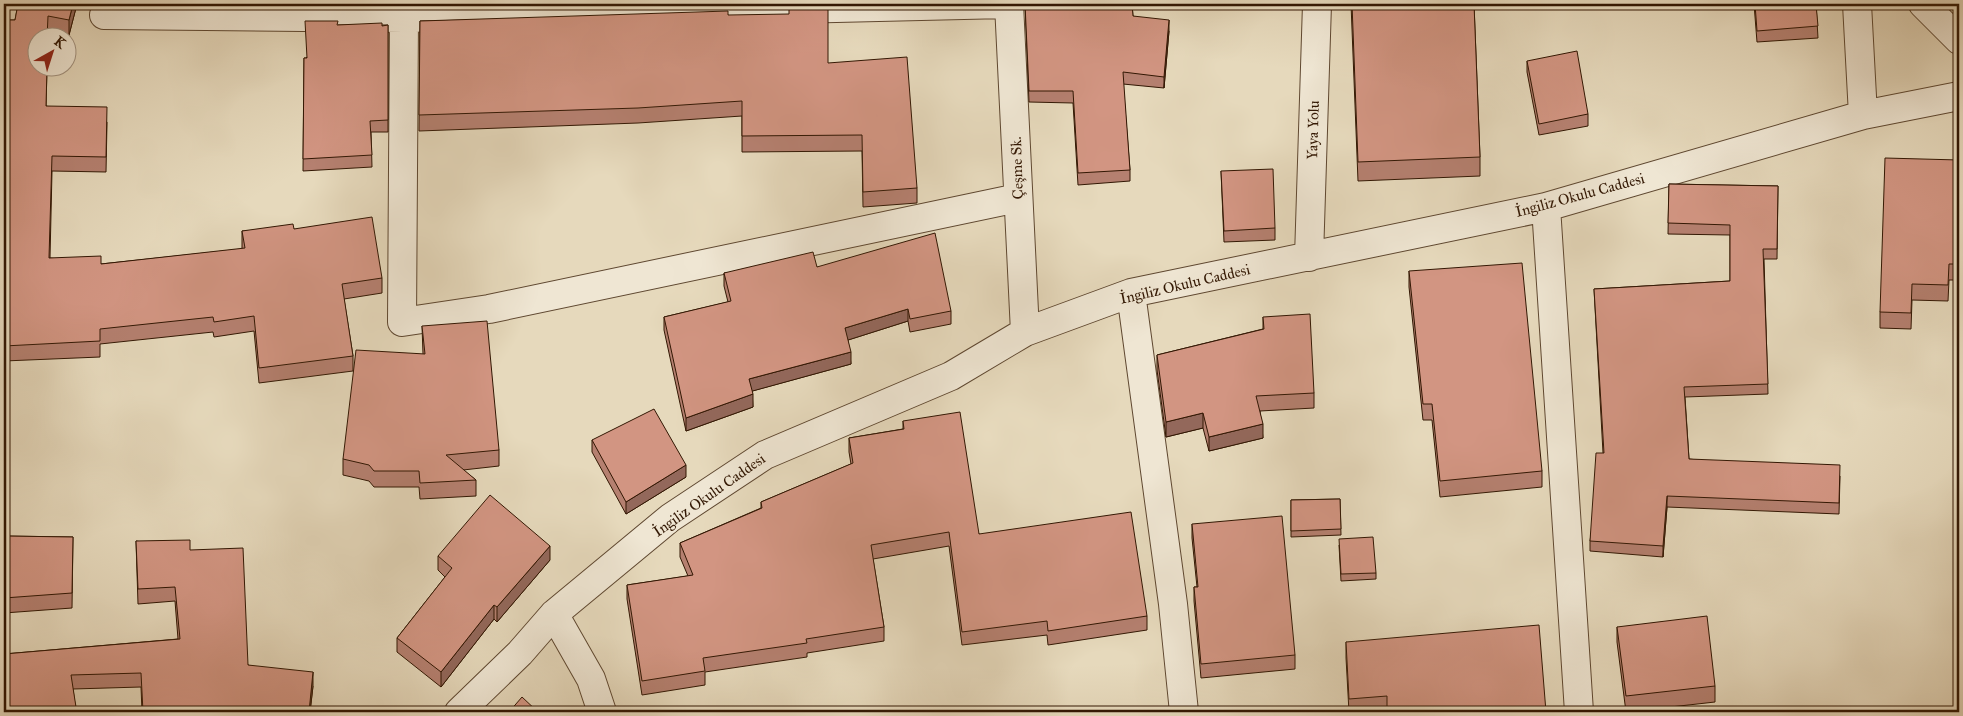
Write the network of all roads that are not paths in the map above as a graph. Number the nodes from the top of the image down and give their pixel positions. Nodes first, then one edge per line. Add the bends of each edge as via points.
1 (1007, 4) edge
2 (1316, 4) edge
3 (1857, 4) edge
4 (1923, 4) edge
5 (104, 15) dead end
6 (404, 18) junction
7 (1959, 40) edge
8 (1959, 96) edge
9 (1863, 115) junction
10 (1018, 198) junction
11 (1546, 207) junction
12 (1309, 257) junction
13 (1131, 293) junction
14 (1026, 332) junction
15 (554, 614) junction
16 (459, 712) edge
17 (602, 712) edge
18 (1184, 712) edge
19 (1579, 712) edge

1 - 6 street
1 - 10 street, Çeşme Sk.
2 - 12 street, Yaya Yolu
3 - 9 street
4 - 7 street
5 - 6 street
6 - 10 street via 402,322 489,309
8 - 9 street, İngiliz Okulu Caddesi
9 - 11 street, İngiliz Okulu Caddesi
10 - 14 street, Çeşme Sk.
11 - 12 street, İngiliz Okulu Caddesi
11 - 19 street
12 - 13 street, İngiliz Okulu Caddesi
13 - 14 street, İngiliz Okulu Caddesi
13 - 18 street via 1173,604
14 - 15 street, İngiliz Okulu Caddesi via 951,376 765,455 670,518
15 - 16 street, İngiliz Okulu Caddesi via 520,653
15 - 17 street via 591,679

